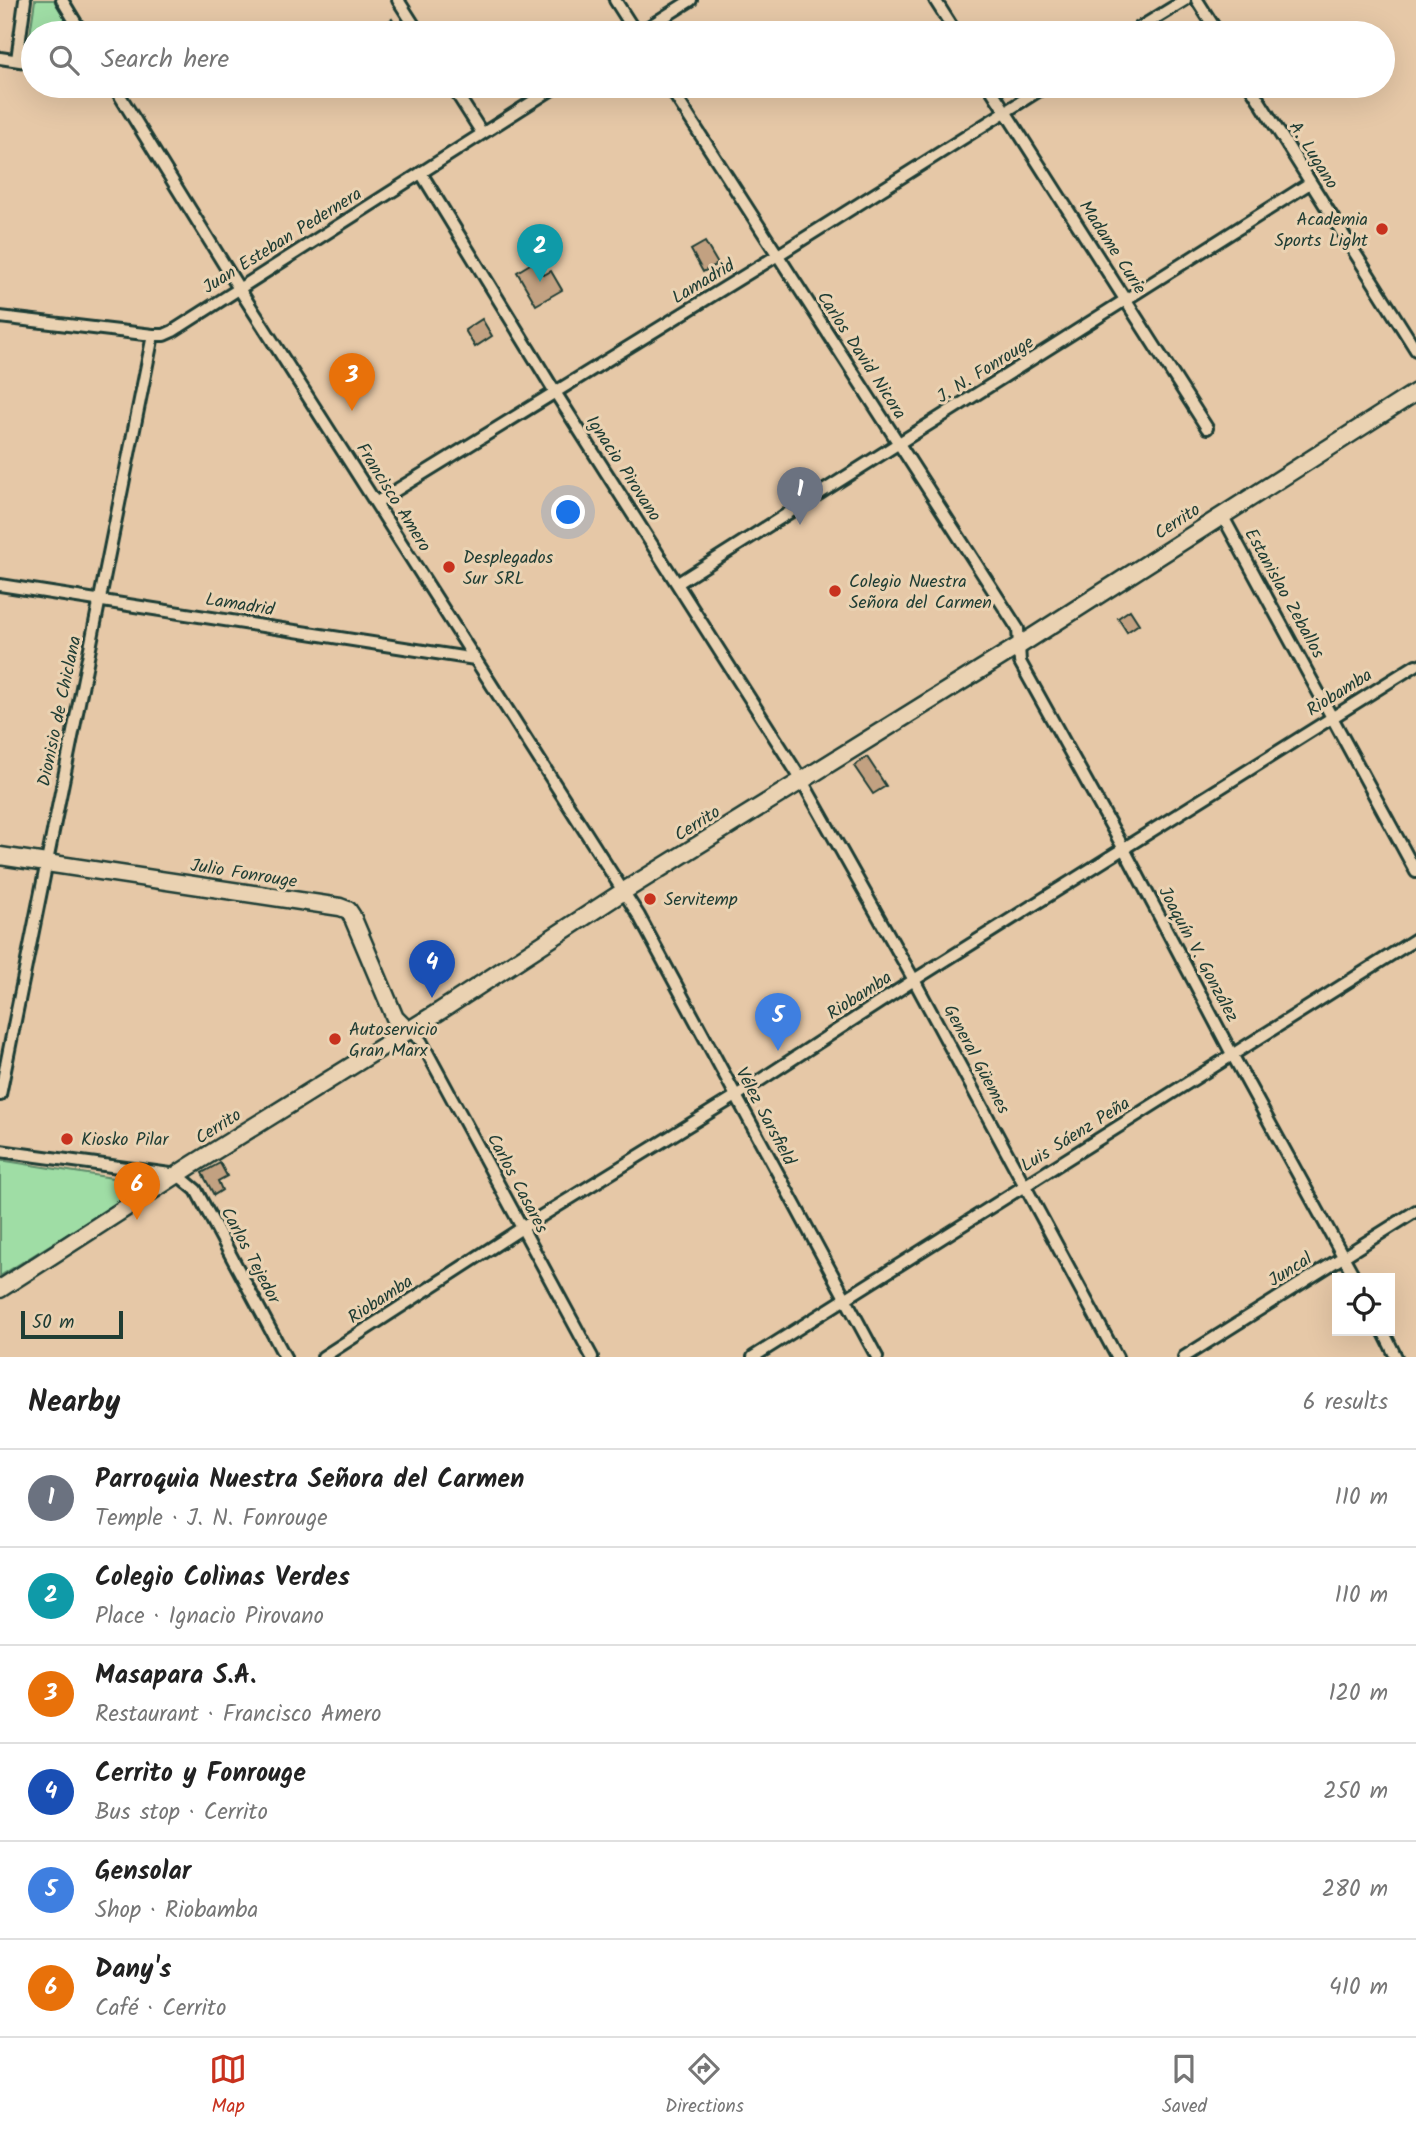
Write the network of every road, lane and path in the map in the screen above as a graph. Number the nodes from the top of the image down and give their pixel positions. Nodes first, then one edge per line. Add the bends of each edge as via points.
1 (25, 0) edge
2 (62, 0) edge
3 (398, 0) edge
4 (615, 0) edge
5 (691, 0) edge
6 (935, 0) edge
7 (1185, 0) edge
8 (1197, 0) edge
9 (22, 21) edge
10 (75, 21) edge
11 (411, 21) edge
12 (629, 21) edge
13 (657, 21) edge
14 (948, 21) edge
15 (1151, 21) edge
16 (1210, 21) edge
17 (21, 30) edge
18 (0, 58) edge
19 (17, 60) junction
20 (21, 61) edge
21 (121, 98) edge
22 (460, 98) edge
23 (537, 98) edge
24 (677, 98) edge
25 (997, 98) edge
26 (1026, 98) edge
27 (1257, 98) edge
28 (1005, 111) junction
29 (482, 133) junction
30 (421, 173) junction
31 (1310, 183) junction
32 (778, 256) junction
33 (239, 287) junction
34 (1126, 301) junction
35 (0, 317) edge
36 (153, 335) junction
37 (1416, 349) edge
38 (555, 391) junction
39 (1416, 392) edge
40 (1207, 428) dead end
41 (899, 444) junction
42 (377, 502) junction
43 (1223, 515) junction
44 (678, 583) junction
45 (0, 585) edge
46 (99, 600) junction
47 (1020, 645) junction
48 (475, 659) junction
49 (1416, 665) edge
50 (1332, 717) junction
51 (801, 779) junction
52 (1124, 849) junction
53 (0, 856) edge
54 (45, 863) junction
55 (1416, 872) edge
56 (624, 891) junction
57 (1416, 939) edge
58 (914, 979) junction
59 (408, 1031) junction
60 (1233, 1056) junction
61 (0, 1095) edge
62 (736, 1096) junction
63 (0, 1151) edge
64 (178, 1175) junction
65 (1025, 1186) junction
66 (1416, 1211) edge
67 (522, 1228) junction
68 (1344, 1256) junction
69 (1352, 1273) edge
70 (0, 1289) edge
71 (844, 1298) junction
72 (1386, 1336) edge
73 (285, 1357) edge
74 (323, 1357) edge
75 (592, 1357) edge
76 (753, 1357) edge
77 (877, 1357) edge
78 (1116, 1357) edge
79 (1184, 1357) edge
80 (1396, 1357) edge

1 - 9 street
2 - 10 street
3 - 11 street
4 - 12 street
5 - 13 street
6 - 14 street
7 - 15 street
8 - 16 street
17 - 19 street
18 - 19 street
19 - 20 street
21 - 33 street, Francisco Amero
22 - 29 street
23 - 29 street, Juan Esteban Pedernera
24 - 32 street, Carlos David Nicora
25 - 28 street, Madame Curie
26 - 28 street, Lamadrid
27 - 31 street, A. Lugano
28 - 32 street, Lamadrid
28 - 34 street, Madame Curie
29 - 30 street, Juan Esteban Pedernera
30 - 33 street, Juan Esteban Pedernera
30 - 38 street, Ignacio Pirovano
31 - 34 street, J. N. Fonrouge
31 - 37 street, A. Lugano
32 - 38 street, Lamadrid
32 - 41 street, Carlos David Nicora
33 - 36 street, Juan Esteban Pedernera via 173,331
33 - 42 street, Francisco Amero
34 - 40 street, Madame Curie
34 - 41 street, J. N. Fonrouge
35 - 36 street, Juan Esteban Pedernera
36 - 46 street, Dionisio de Chiclana
38 - 42 street, Lamadrid
38 - 44 street, Ignacio Pirovano
39 - 43 main road, Cerrito
41 - 44 street, J. N. Fonrouge
41 - 47 street, Carlos David Nicora via 1018,629
42 - 48 street, Francisco Amero
43 - 47 main road, Cerrito
43 - 50 street, Estanislao Zeballos
44 - 51 street, Ignacio Pirovano
45 - 46 street, Lamadrid
46 - 48 street, Lamadrid
46 - 54 street, Dionisio de Chiclana
47 - 51 main road, Cerrito
47 - 52 street, Joaquín V. González via 1020,662
48 - 56 street, Francisco Amero
49 - 50 street, Riobamba
50 - 52 street, Riobamba
50 - 55 street, Estanislao Zeballos
51 - 56 main road, Cerrito
51 - 58 street, General Güemes
52 - 58 street, Riobamba
52 - 60 street, Joaquín V. González
53 - 54 main road, Julio Fonrouge
54 - 59 main road, Julio Fonrouge via 348,910 395,1018
54 - 61 street, Dionisio de Chiclana
56 - 59 main road, Cerrito
56 - 62 street, Vélez Sarsfield
57 - 60 street, Luis Sáenz Peña
58 - 62 street, Riobamba
58 - 65 street, General Güemes
59 - 64 main road, Cerrito
59 - 67 street, Carlos Casares via 421,1041
60 - 65 street, Luis Sáenz Peña
60 - 68 street, Joaquín V. González
62 - 67 street, Riobamba
62 - 71 street, Vélez Sarsfield
63 - 64 street
64 - 70 main road, Cerrito
64 - 73 street, Carlos Tejedor via 196,1190
65 - 71 street, Luis Sáenz Peña
65 - 78 street, General Güemes
66 - 68 street, Juncal
67 - 74 street, Riobamba
67 - 75 street, Carlos Casares
68 - 69 street, Joaquín V. González
68 - 79 street, Juncal
71 - 76 street, Luis Sáenz Peña
71 - 77 street, Vélez Sarsfield
72 - 80 street

